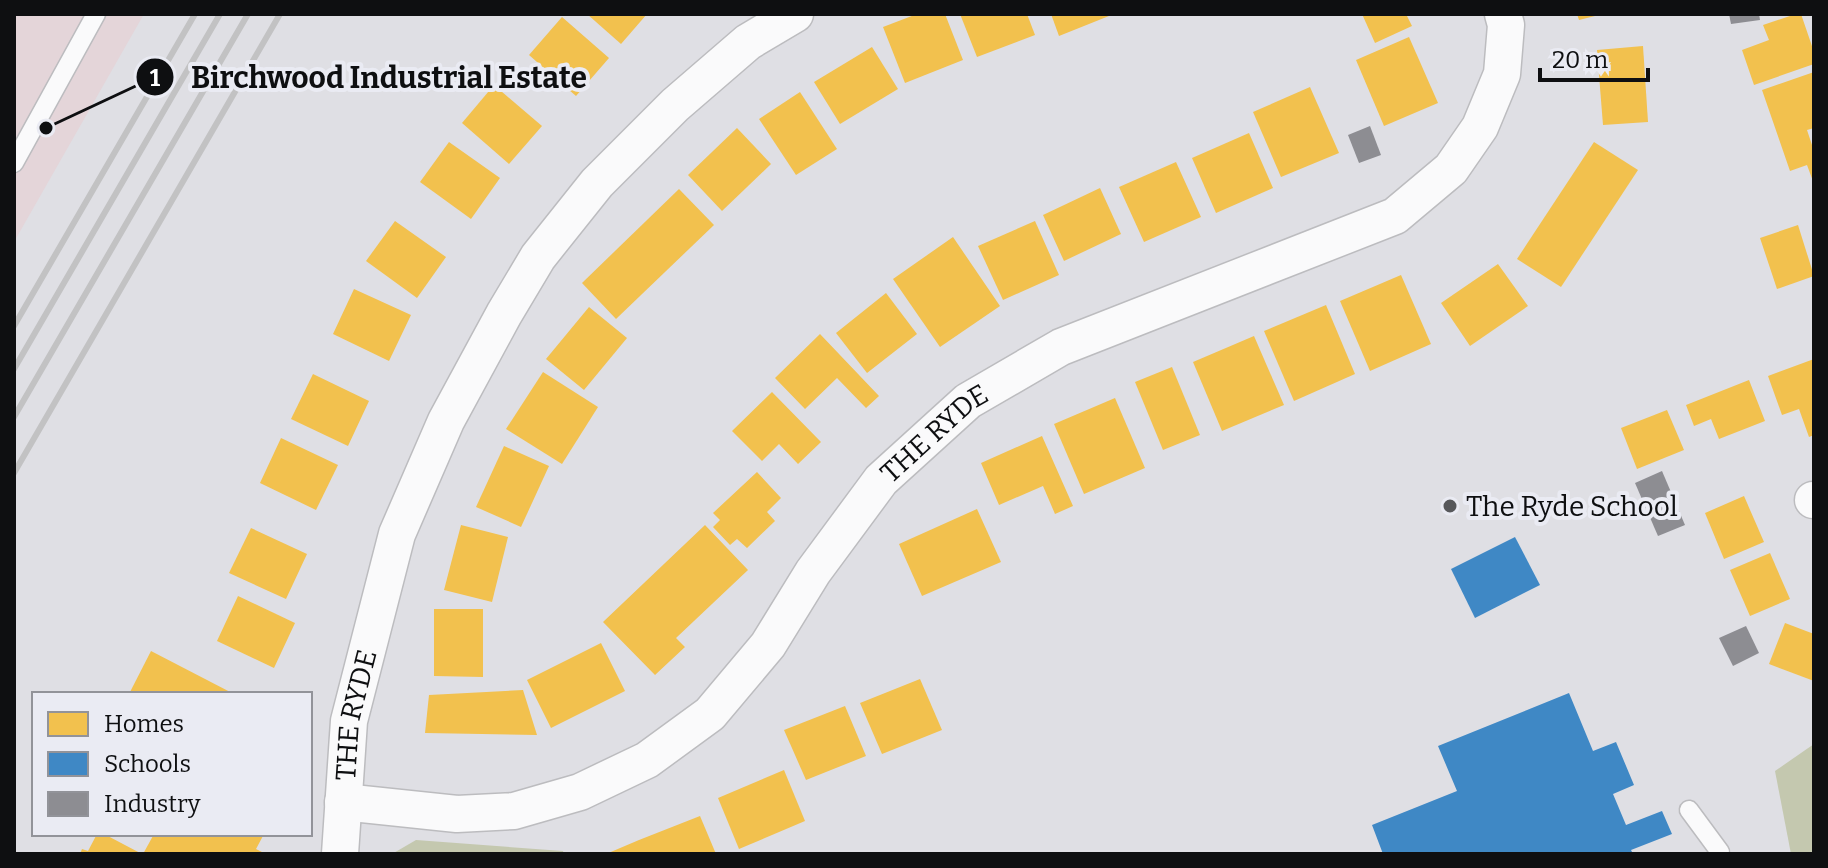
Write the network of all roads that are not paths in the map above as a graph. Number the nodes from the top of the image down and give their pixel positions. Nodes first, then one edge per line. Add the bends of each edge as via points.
1 (96, 14) edge
2 (795, 14) edge
3 (1503, 14) edge
4 (14, 163) edge
5 (343, 802) junction
6 (1689, 810) dead end
7 (1721, 853) edge
8 (340, 854) edge

1 - 4 lane
2 - 5 street, THE RYDE via 748,42 597,183 538,257 504,314 446,421 397,534 349,721
3 - 5 street, THE RYDE via 1502,74 1480,127 1451,169 1395,216 1061,347 968,401 881,480 813,572 768,645 710,714 647,760 580,792 514,811 457,814
5 - 8 street, THE RYDE
6 - 7 lane

